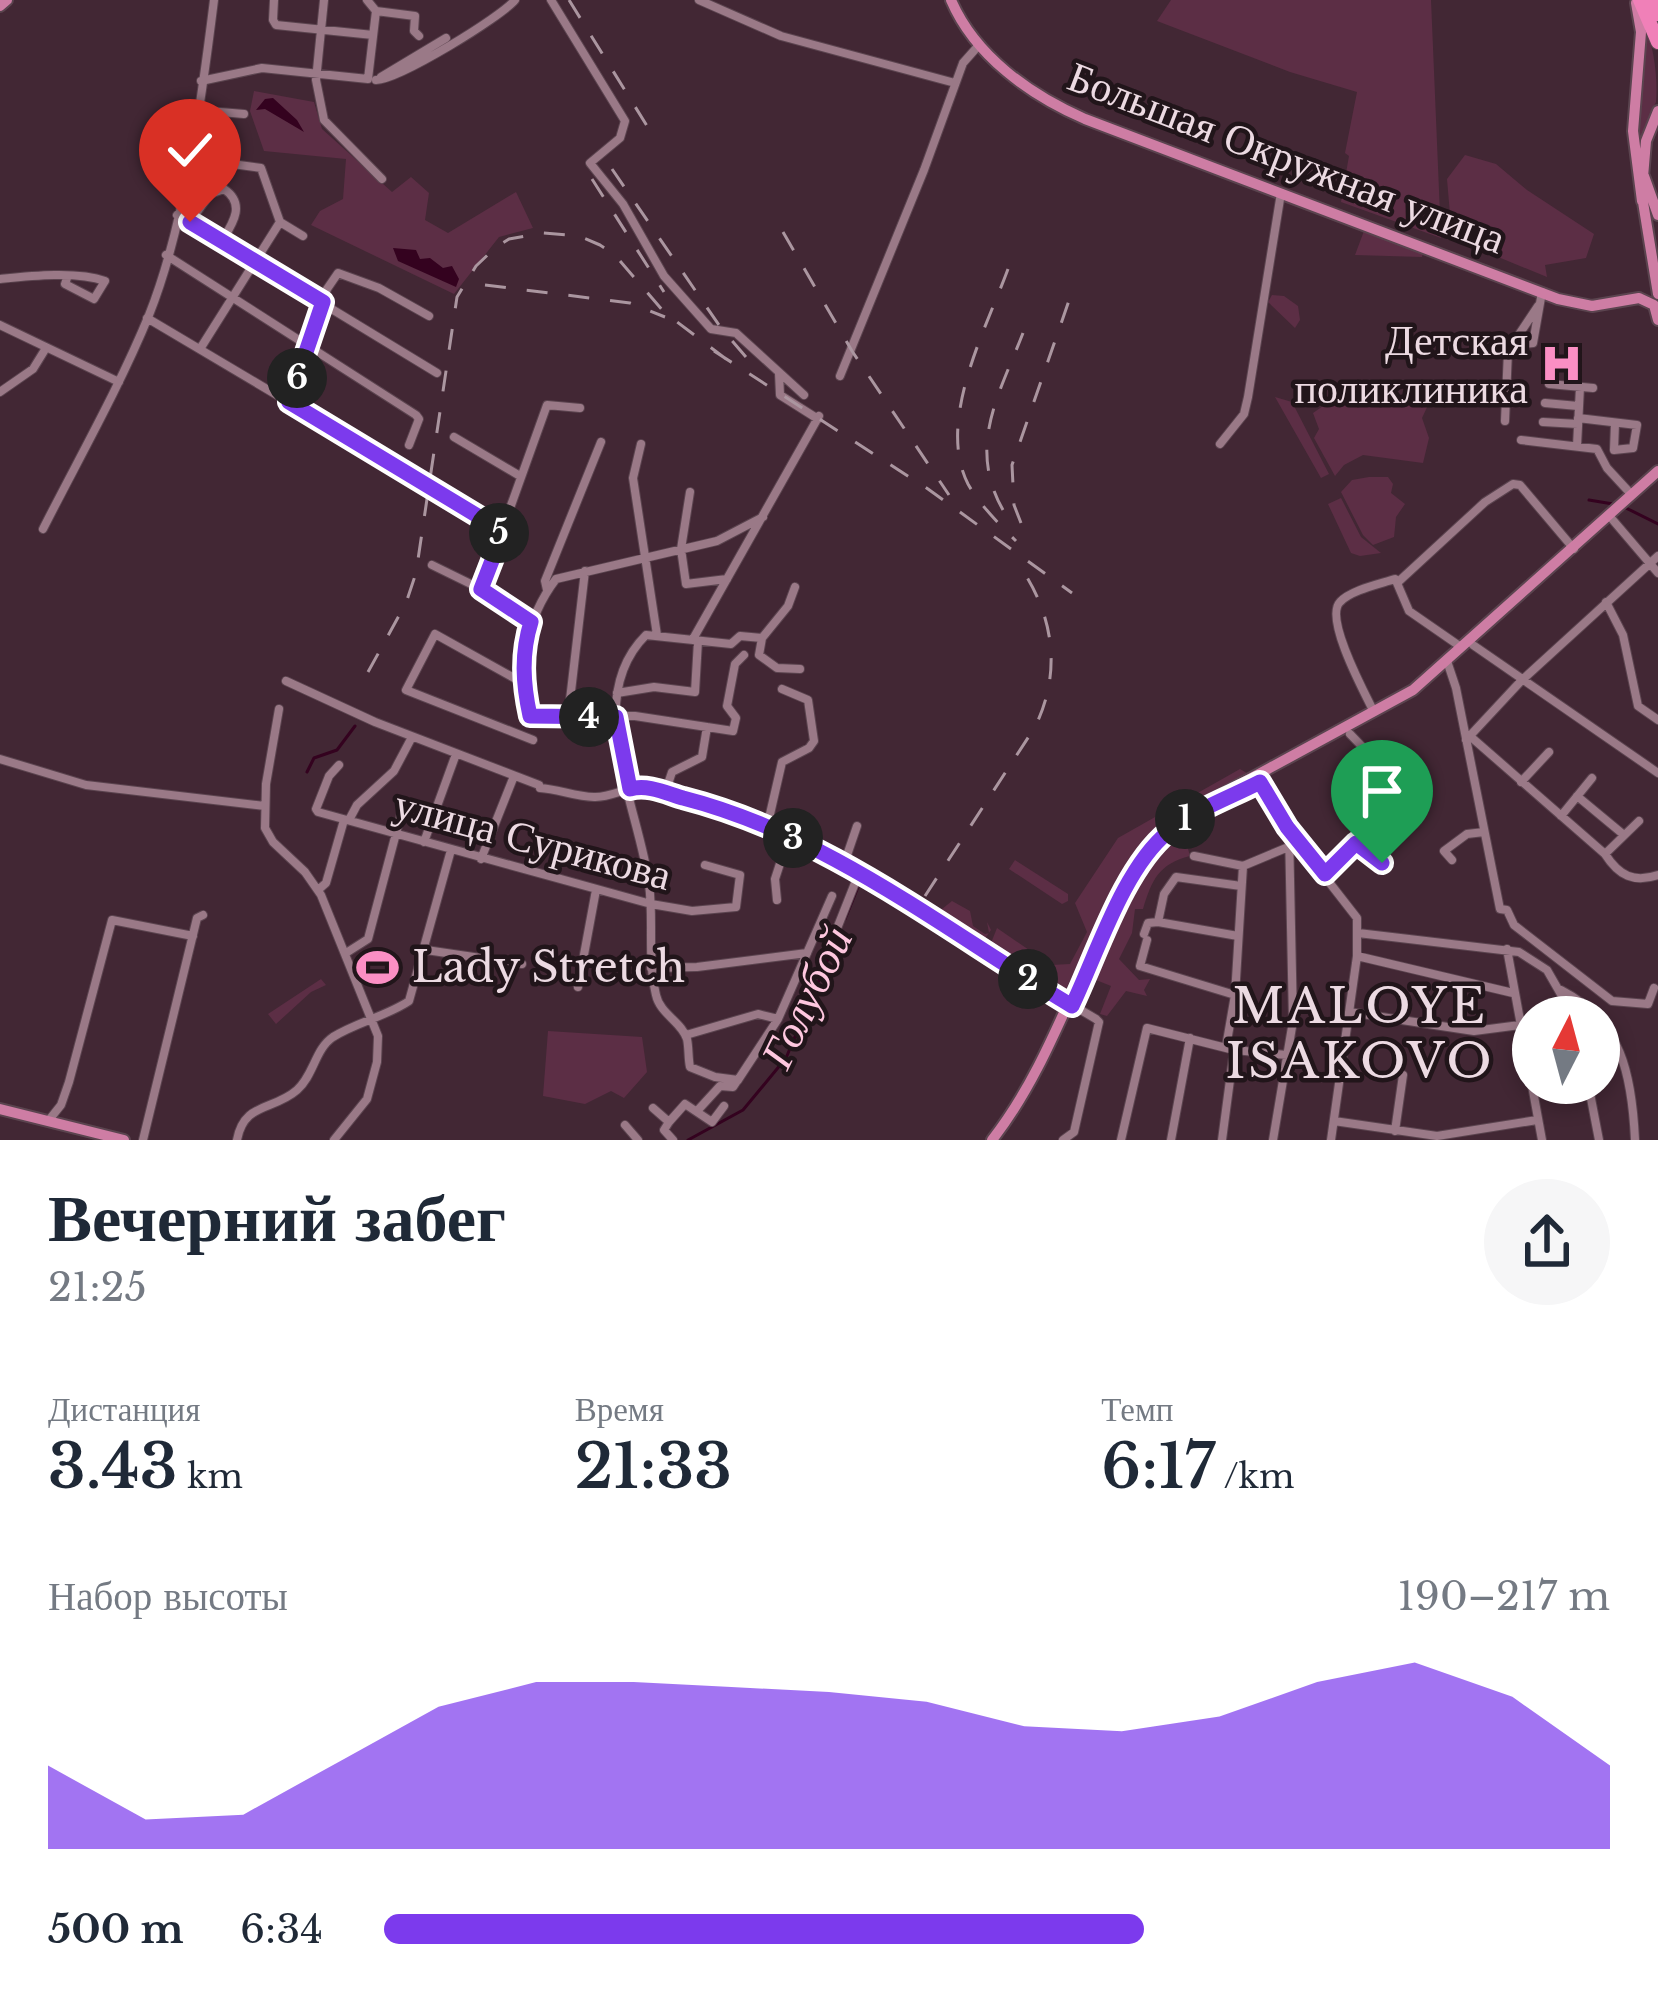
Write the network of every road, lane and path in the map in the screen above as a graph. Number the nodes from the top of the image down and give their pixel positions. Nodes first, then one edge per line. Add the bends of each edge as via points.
1 (214, 0) edge
2 (274, 0) edge
3 (324, 0) edge
4 (367, 0) edge
5 (550, 0) edge
6 (699, 0) edge
7 (951, 0) edge
8 (1637, 0) edge
9 (1652, 0) edge
10 (516, 1) edge
11 (376, 11) junction
12 (1658, 14) edge
13 (320, 30) junction
14 (374, 35) junction
15 (446, 38) dead end
16 (1658, 41) edge
17 (417, 45) junction
18 (975, 48) junction
19 (316, 73) junction
20 (372, 79) junction
21 (202, 81) junction
22 (955, 83) junction
23 (196, 110) junction
24 (1658, 111) edge
25 (244, 114) dead end
26 (188, 158) junction
27 (1643, 172) junction
28 (382, 179) dead end
29 (1281, 193) junction
30 (1642, 201) junction
31 (177, 215) junction
32 (1658, 215) edge
33 (190, 222) junction
34 (280, 222) junction
35 (303, 236) dead end
36 (222, 241) junction
37 (1651, 249) junction
38 (166, 255) junction
39 (255, 260) junction
40 (67, 278) junction
41 (0, 279) edge
42 (1542, 292) junction
43 (1658, 294) edge
44 (231, 296) junction
45 (1639, 298) junction
46 (323, 302) junction
47 (1538, 306) junction
48 (430, 316) dead end
49 (148, 318) junction
50 (1658, 320) edge
51 (0, 325) edge
52 (1512, 345) junction
53 (309, 346) junction
54 (46, 348) junction
55 (200, 349) junction
56 (779, 372) junction
57 (437, 373) dead end
58 (840, 376) dead end
59 (119, 382) junction
60 (1549, 384) dead end
61 (1580, 387) junction
62 (1593, 388) dead end
63 (0, 392) edge
64 (804, 394) dead end
65 (289, 402) junction
66 (1545, 403) dead end
67 (1578, 406) junction
68 (580, 408) dead end
69 (1578, 421) junction
70 (1504, 422) dead end
71 (1543, 422) dead end
72 (1615, 423) dead end
73 (454, 437) dead end
74 (1521, 440) dead end
75 (601, 442) dead end
76 (641, 444) dead end
77 (410, 445) dead end
78 (1220, 445) dead end
79 (1577, 446) junction
80 (1658, 471) edge
81 (520, 476) junction
82 (1658, 482) edge
83 (690, 492) dead end
84 (1624, 504) junction
85 (764, 517) junction
86 (43, 529) dead end
87 (499, 533) junction
88 (681, 549) junction
89 (1574, 549) junction
90 (644, 556) junction
91 (1655, 559) edge
92 (432, 565) dead end
93 (585, 571) junction
94 (1658, 573) edge
95 (729, 579) junction
96 (1397, 583) junction
97 (795, 587) dead end
98 (481, 589) junction
99 (548, 591) junction
100 (1606, 602) junction
101 (531, 622) junction
102 (657, 635) junction
103 (762, 638) junction
104 (696, 640) junction
105 (731, 644) junction
106 (1467, 646) junction
107 (744, 655) junction
108 (759, 655) junction
109 (1449, 663) junction
110 (800, 669) dead end
111 (286, 681) dead end
112 (1521, 681) junction
113 (523, 682) junction
114 (782, 689) dead end
115 (617, 693) junction
116 (279, 709) dead end
117 (568, 717) junction
118 (616, 717) junction
119 (1378, 717) junction
120 (1658, 720) edge
121 (707, 727) junction
122 (1350, 734) junction
123 (412, 737) junction
124 (1469, 739) junction
125 (533, 740) dead end
126 (1549, 752) dead end
127 (456, 753) junction
128 (0, 759) edge
129 (1377, 762) dead end
130 (339, 765) dead end
131 (1658, 772) edge
132 (514, 776) junction
133 (1592, 778) dead end
134 (1258, 779) junction
135 (1521, 782) junction
136 (630, 789) junction
137 (665, 793) junction
138 (1577, 796) junction
139 (265, 806) junction
140 (403, 807) dead end
141 (1561, 816) junction
142 (346, 821) junction
143 (1639, 821) dead end
144 (857, 826) dead end
145 (767, 827) junction
146 (1289, 830) junction
147 (1484, 832) junction
148 (396, 835) junction
149 (1624, 835) junction
150 (789, 836) junction
151 (424, 842) junction
152 (1286, 848) junction
153 (451, 850) junction
154 (1605, 854) junction
155 (1195, 856) dead end
156 (481, 859) junction
157 (1451, 860) dead end
158 (1382, 863) dead end
159 (844, 864) junction
160 (705, 865) dead end
161 (1243, 866) junction
162 (859, 873) junction
163 (1325, 874) junction
164 (1658, 875) edge
165 (1241, 886) junction
166 (317, 890) junction
167 (596, 890) junction
168 (777, 900) dead end
169 (651, 904) junction
170 (847, 904) junction
171 (203, 915) dead end
172 (1158, 922) junction
173 (836, 931) dead end
174 (1358, 933) junction
175 (193, 936) junction
176 (1238, 936) junction
177 (1507, 949) junction
178 (426, 950) junction
179 (346, 953) junction
180 (807, 953) junction
181 (1357, 956) junction
182 (522, 963) dead end
183 (651, 968) junction
184 (578, 987) dead end
185 (1654, 988) dead end
186 (1561, 990) junction
187 (1513, 993) junction
188 (1235, 995) junction
189 (1514, 996) edge
190 (1564, 996) edge
191 (1066, 1003) junction
192 (1349, 1012) junction
193 (372, 1017) junction
194 (778, 1019) junction
195 (1512, 1026) edge
196 (686, 1035) junction
197 (1190, 1038) junction
198 (1230, 1048) junction
199 (1287, 1055) junction
200 (1403, 1075) dead end
201 (737, 1080) junction
202 (1535, 1104) edge
203 (1592, 1104) edge
204 (724, 1106) dead end
205 (653, 1108) dead end
206 (0, 1109) edge
207 (698, 1110) junction
208 (1538, 1120) junction
209 (48, 1121) junction
210 (1334, 1121) junction
211 (669, 1122) junction
212 (625, 1125) dead end
213 (1395, 1131) junction
214 (124, 1140) edge
215 (142, 1140) edge
216 (237, 1140) edge
217 (334, 1140) edge
218 (638, 1140) edge
219 (673, 1140) edge
220 (992, 1140) edge
221 (1002, 1140) edge
222 (1063, 1140) edge
223 (1121, 1140) edge
224 (1171, 1140) edge
225 (1222, 1140) edge
226 (1273, 1140) edge
227 (1331, 1140) edge
228 (1542, 1140) edge
229 (1600, 1140) edge
230 (1635, 1140) edge

1 - 21 street
2 - 13 street via 273,24
3 - 13 street
4 - 11 street
5 - 56 street via 626,121 620,138 590,163 664,276 712,329 736,333
6 - 22 street via 781,36
7 - 18 main road, Большая Окружная улица
8 - 16 highway
8 - 30 main road via 1634,142
9 - 12 highway
10 - 20 street via 409,69
11 - 14 street
11 - 17 street via 412,15
13 - 14 street
13 - 19 street
14 - 20 street
15 - 17 street
17 - 20 street
18 - 22 street
18 - 29 main road, Большая Окружная улица via 1062,109
19 - 20 street
19 - 21 street via 250,69
19 - 28 street via 324,120
21 - 23 street
22 - 58 street
23 - 25 street
23 - 26 street
24 - 27 main road
26 - 31 street
26 - 34 street via 264,170
27 - 30 main road
27 - 32 main road
29 - 42 main road, Большая Окружная улица
29 - 78 street via 1249,397
30 - 37 main road
31 - 33 street
31 - 38 street
33 - 36 street
33 - 36 street via 210,194 224,189 237,208
34 - 35 street
34 - 39 street
36 - 39 street
37 - 43 main road
37 - 45 main road via 1651,285
38 - 44 street
38 - 49 street
39 - 44 street
39 - 46 street
40 - 40 street via 94,299 105,281
40 - 41 street
42 - 45 main road, Большая Окружная улица via 1592,306
42 - 47 street
44 - 53 street
44 - 55 street
45 - 50 main road via 1652,302
46 - 48 street via 340,272
46 - 53 street
46 - 57 street
47 - 52 street
47 - 52 street via 1532,343
49 - 55 street
49 - 59 street
51 - 54 street
52 - 70 street
53 - 65 street
53 - 77 street via 416,415
54 - 59 street
54 - 63 street
55 - 65 street
56 - 64 street
56 - 85 street via 780,395 819,418
59 - 86 street
60 - 61 street
61 - 62 street
61 - 67 street
65 - 87 street
66 - 67 street
67 - 69 street
68 - 81 street via 547,405
69 - 71 street
69 - 72 street
69 - 79 street
73 - 81 street
74 - 79 street
75 - 99 street via 545,581
76 - 90 street via 633,478
79 - 84 street via 1597,449
80 - 84 main road
81 - 87 street
82 - 84 main road
83 - 88 street
84 - 89 main road
84 - 91 street
85 - 88 street via 732,536
85 - 95 street
87 - 98 street
88 - 90 street
88 - 95 street via 687,586
89 - 96 street via 1513,484
89 - 106 main road
90 - 93 street
90 - 102 street
91 - 94 street
91 - 100 street
92 - 98 street
93 - 99 street via 556,579
93 - 117 street
95 - 104 street
96 - 106 street via 1409,610
96 - 119 street via 1341,600 1335,612
97 - 103 street
98 - 101 street
99 - 101 street
100 - 112 street
100 - 120 street via 1627,647 1638,706
101 - 113 street
102 - 104 street
102 - 115 street via 639,642
103 - 105 street via 740,636
103 - 108 street
104 - 105 street
104 - 115 street via 692,694 661,687
105 - 107 street
106 - 109 main road
106 - 112 street
107 - 108 street
107 - 121 street via 727,706 736,728
108 - 110 street via 777,668
109 - 119 main road via 1413,698
109 - 124 street
111 - 123 street
112 - 124 street
112 - 131 street
113 - 117 street via 530,716
113 - 125 street via 435,634 406,689
114 - 145 street via 808,700 814,741 782,762
115 - 118 street
116 - 139 street
117 - 118 street
118 - 121 street
118 - 136 street
119 - 122 main road
119 - 134 main road
121 - 137 street via 702,757 672,772
122 - 129 street
122 - 134 main road
123 - 127 street
123 - 142 street via 394,771
124 - 135 street
124 - 147 street
126 - 135 street
127 - 132 street
127 - 151 street
128 - 139 street via 88,786
130 - 142 street, улица Сурикова via 318,812
132 - 136 street via 589,797
132 - 156 street
133 - 138 street
134 - 146 street
134 - 191 main road via 1178,818 1148,844
135 - 141 street
136 - 137 street
136 - 169 street
137 - 145 street
138 - 141 street
138 - 149 street
139 - 166 street via 268,836
140 - 148 street
141 - 154 street
142 - 148 street, улица Сурикова
142 - 166 street
143 - 149 street
144 - 159 street
145 - 150 street
146 - 152 street
146 - 163 street
147 - 157 street via 1444,850
147 - 185 street via 1500,909 1514,925 1612,1001 1648,1004
148 - 151 street, улица Сурикова
148 - 179 street via 368,939
149 - 154 street
150 - 159 street
150 - 168 street
151 - 153 street, улица Сурикова
152 - 161 street
152 - 199 street via 1294,992
153 - 156 street, улица Сурикова
153 - 178 street
154 - 164 street via 1630,877
155 - 161 street
156 - 167 street, улица Сурикова
158 - 163 street via 1356,843
159 - 162 street
160 - 169 street, улица Сурикова via 740,875 736,908
161 - 165 street
162 - 170 street
162 - 191 street
163 - 174 street via 1357,918
165 - 172 street via 1176,878
165 - 176 street
166 - 179 street
167 - 169 street, улица Сурикова
167 - 184 street
169 - 183 street
170 - 173 street
170 - 180 street via 829,895
171 - 175 street
172 - 176 street
172 - 188 street via 1148,923 1140,966
174 - 177 street
174 - 181 street
175 - 209 street via 112,920 69,1082
175 - 215 street
176 - 188 street
177 - 186 street via 1547,970
177 - 187 street
178 - 182 street
178 - 193 street via 409,1000
179 - 193 street
180 - 183 street
180 - 194 street
181 - 187 street
181 - 192 street
183 - 196 street via 656,1000
186 - 190 street
186 - 230 street via 1611,1029
187 - 189 street
188 - 198 street
191 - 220 main road
191 - 221 main road
191 - 222 street via 1099,1022 1075,1132
192 - 195 street via 1474,1031
192 - 210 street
193 - 216 street via 326,1042 308,1080 250,1112
193 - 217 street via 379,1044 372,1086
194 - 196 street via 758,1014
194 - 201 street
196 - 201 street via 690,1067
197 - 198 street
197 - 223 street via 1147,1028
197 - 224 street
198 - 199 street
198 - 225 street
199 - 226 street
200 - 213 street
201 - 207 street
202 - 208 street
203 - 229 street
204 - 207 street via 712,1122
205 - 211 street
206 - 209 main road
207 - 211 street via 685,1104
208 - 213 street via 1437,1136
208 - 228 street
209 - 214 main road
210 - 213 street
210 - 227 street
211 - 219 street via 664,1130
212 - 218 street

